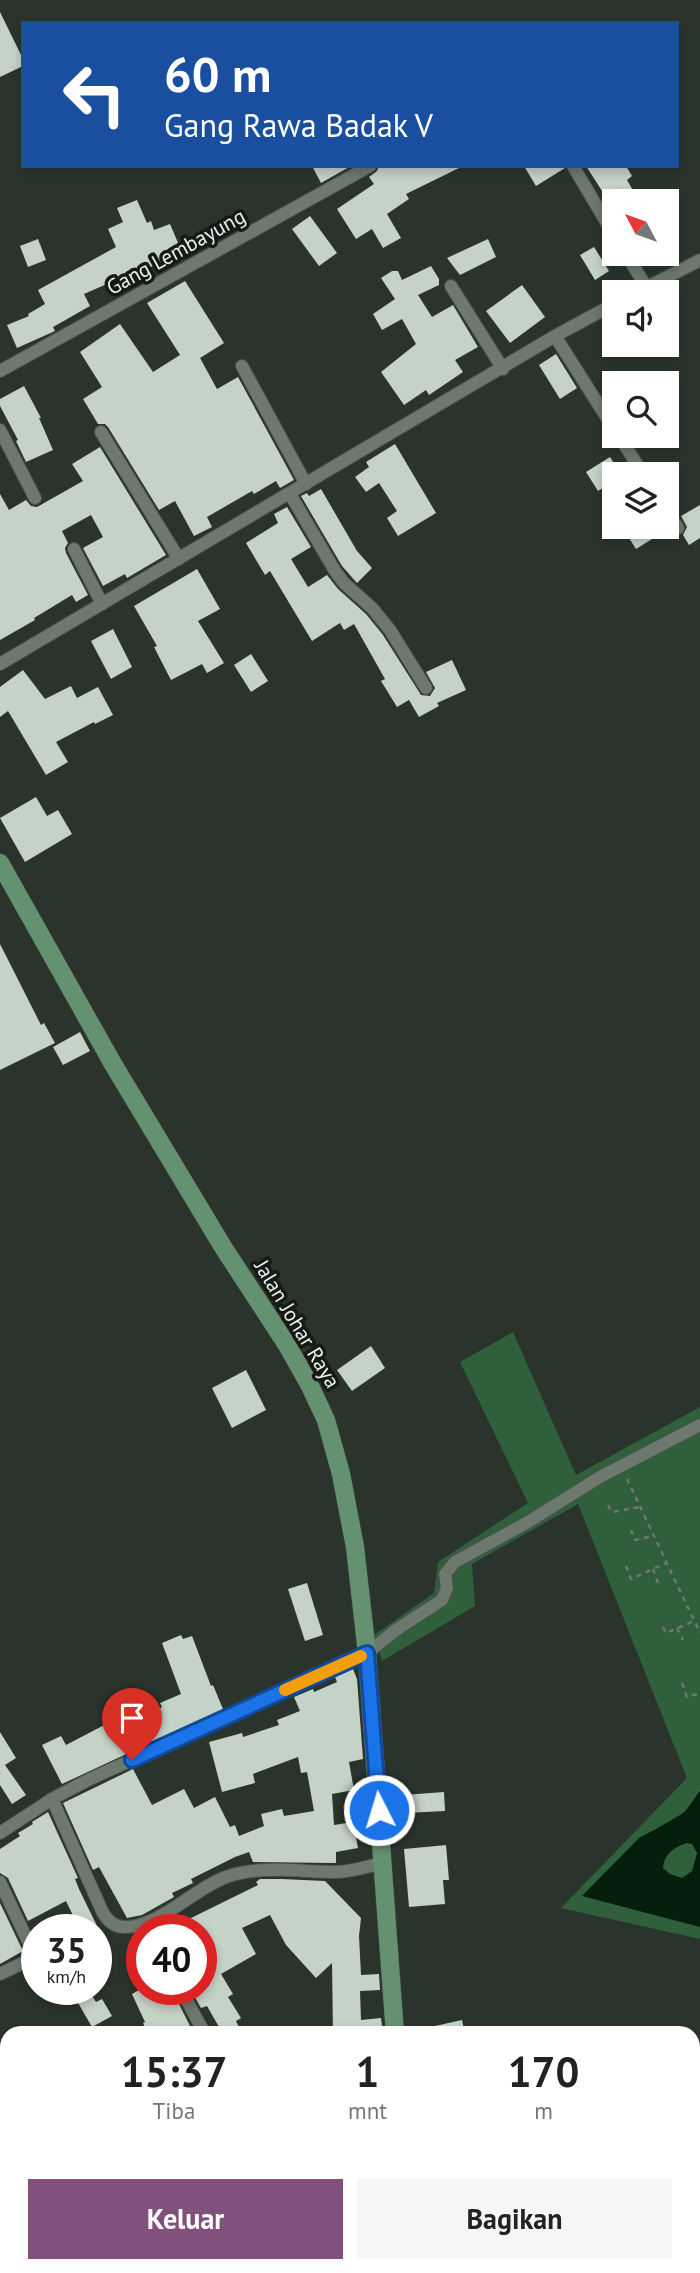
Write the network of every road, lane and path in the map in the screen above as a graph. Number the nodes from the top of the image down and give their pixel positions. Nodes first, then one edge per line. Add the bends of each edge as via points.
1 (366, 168) edge
2 (574, 168) edge
3 (602, 214) edge
4 (700, 260) edge
5 (662, 280) edge
6 (451, 286) dead end
7 (602, 311) edge
8 (555, 336) junction
9 (243, 366) dead end
10 (503, 369) junction
11 (0, 372) edge
12 (602, 410) edge
13 (0, 430) edge
14 (101, 432) dead end
15 (306, 484) junction
16 (290, 494) junction
17 (35, 498) dead end
18 (74, 549) dead end
19 (179, 559) junction
20 (102, 604) junction
21 (0, 664) edge
22 (426, 688) dead end
23 (0, 863) edge
24 (700, 1425) edge
25 (621, 1466) junction
26 (608, 1505) dead end
27 (640, 1507) junction
28 (631, 1530) dead end
29 (654, 1535) junction
30 (667, 1563) junction
31 (626, 1566) dead end
32 (653, 1569) junction
33 (658, 1583) dead end
34 (694, 1620) junction
35 (663, 1627) dead end
36 (677, 1629) junction
37 (700, 1633) edge
38 (683, 1640) dead end
39 (367, 1653) junction
40 (682, 1684) dead end
41 (700, 1693) edge
42 (52, 1799) junction
43 (0, 1833) edge
44 (383, 1863) junction
45 (0, 1882) edge
46 (165, 1914) edge
47 (126, 1927) edge
48 (0, 1974) edge
49 (189, 2005) edge
50 (201, 2026) edge
51 (395, 2026) edge

1 - 11 street, Gang Lembayung
2 - 3 street
4 - 5 street
6 - 10 street
7 - 8 street
8 - 10 street
8 - 12 street
9 - 15 street
10 - 15 street
13 - 17 street
14 - 19 street
15 - 16 street
16 - 19 street
16 - 22 street via 335,571 390,630
18 - 20 street
19 - 20 street
20 - 21 street
23 - 39 street, Jalan Johar Raya via 113,1064 287,1345 326,1420 355,1547
24 - 25 street
25 - 27 path
25 - 39 street via 455,1562 445,1574 447,1588 442,1600
26 - 27 path via 612,1512
27 - 29 path
28 - 29 path via 635,1540
29 - 30 path
30 - 32 path
30 - 34 path
31 - 32 path via 631,1579
32 - 33 path
34 - 36 path
34 - 37 path
35 - 36 path via 666,1633
36 - 38 path
39 - 42 street
39 - 44 street, Jalan Johar Raya
40 - 41 path via 687,1697
42 - 43 street
42 - 47 street via 107,1919
44 - 46 street via 340,1872 230,1875
44 - 51 street, Jalan Johar Raya
45 - 48 street via 33,1952 27,1961
49 - 50 street

